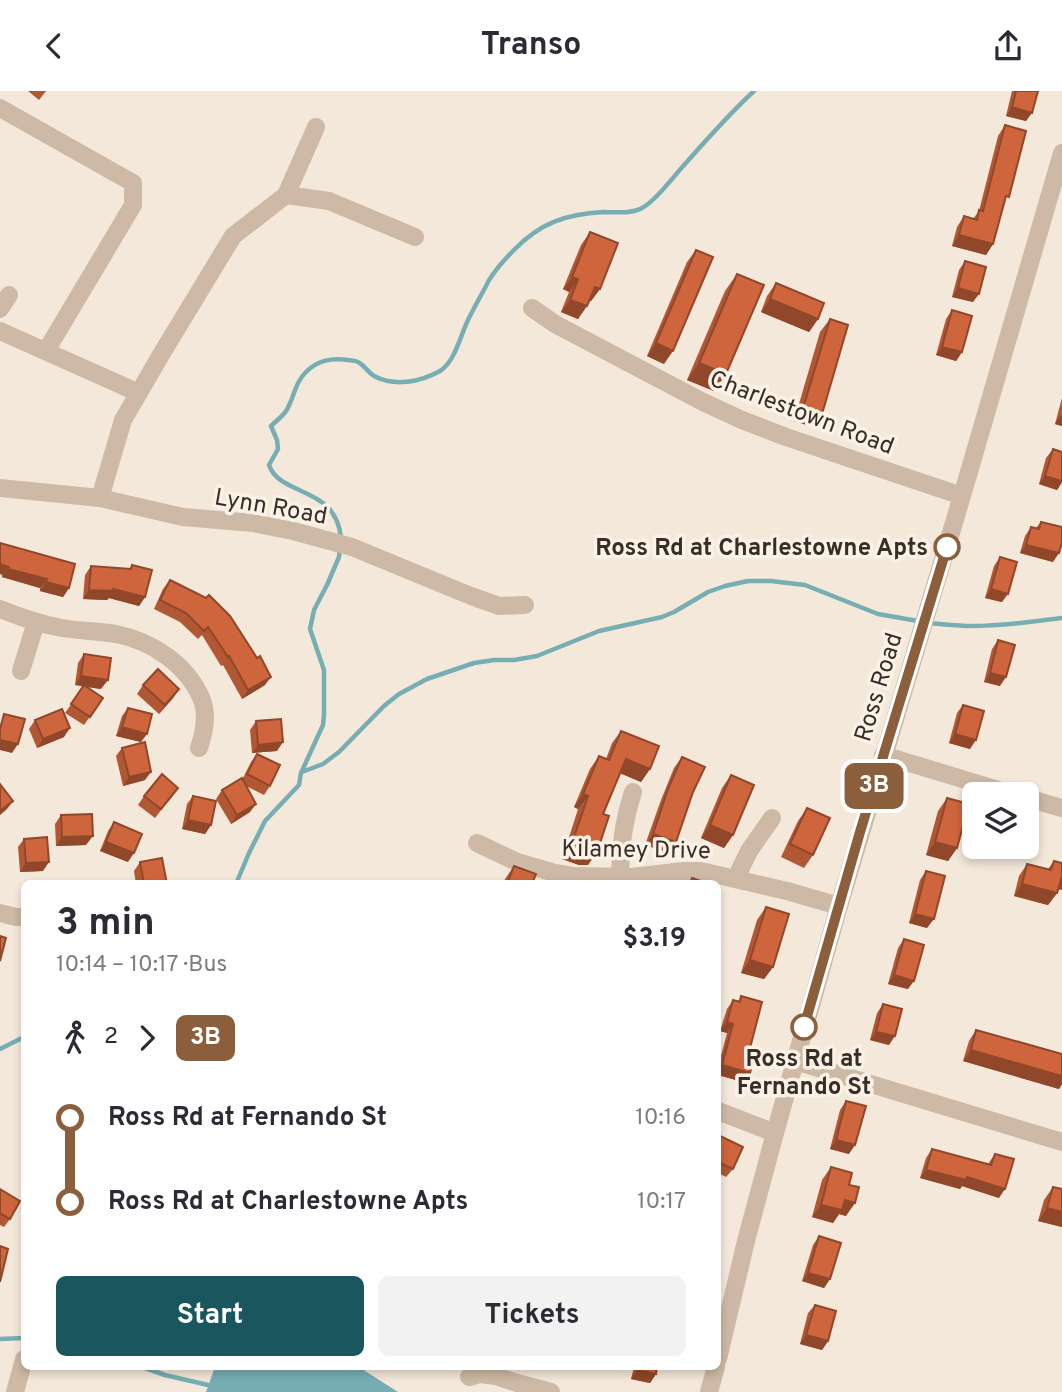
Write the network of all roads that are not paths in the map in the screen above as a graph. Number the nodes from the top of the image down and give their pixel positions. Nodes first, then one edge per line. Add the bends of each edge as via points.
1 (0, 108) edge
2 (316, 127) dead end
3 (1062, 156) edge
4 (286, 195) junction
5 (415, 237) dead end
6 (532, 308) dead end
7 (0, 331) edge
8 (46, 351) junction
9 (139, 393) junction
10 (0, 488) edge
11 (962, 496) junction
12 (100, 499) junction
13 (525, 605) dead end
14 (0, 609) edge
15 (36, 622) junction
16 (21, 671) dead end
17 (199, 748) dead end
18 (883, 755) junction
19 (972, 782) edge
20 (633, 792) dead end
21 (1039, 802) edge
22 (1062, 809) edge
23 (772, 818) dead end
24 (477, 843) dead end
25 (620, 877) junction
26 (736, 878) junction
27 (568, 880) edge
28 (839, 906) junction
29 (0, 913) edge
30 (21, 917) edge
31 (795, 1061) junction
32 (721, 1112) edge
33 (775, 1133) junction
34 (1062, 1142) edge
35 (721, 1346) edge
36 (21, 1370) edge
37 (715, 1370) edge
38 (469, 1377) dead end
39 (15, 1392) edge
40 (551, 1392) edge
41 (709, 1392) edge

1 - 8 street via 133,183 133,205
2 - 4 street
3 - 11 street, Ross Road
4 - 5 street via 329,201
4 - 9 street via 233,236
6 - 11 street, Charlestown Road via 742,420
7 - 8 street
8 - 9 street
9 - 12 street via 123,420
10 - 12 street, Lynn Road
11 - 18 street, Ross Road
12 - 13 street, Lynn Road via 183,517 293,531 352,547 499,606
14 - 15 street
15 - 16 street
15 - 17 street via 115,634 169,658 202,702 204,733
18 - 19 street
18 - 28 street, Ross Road
20 - 25 street via 621,838
21 - 22 street
23 - 26 street
24 - 27 street, Kilamey Drive
25 - 26 street, Kilamey Drive via 701,871
25 - 27 street, Kilamey Drive
26 - 28 street, Kilamey Drive
28 - 31 street, Ross Road
29 - 30 street
31 - 33 street, Ross Road
31 - 34 street
32 - 33 street
33 - 35 street, Ross Road
36 - 39 street
37 - 41 street
38 - 40 street via 496,1376

